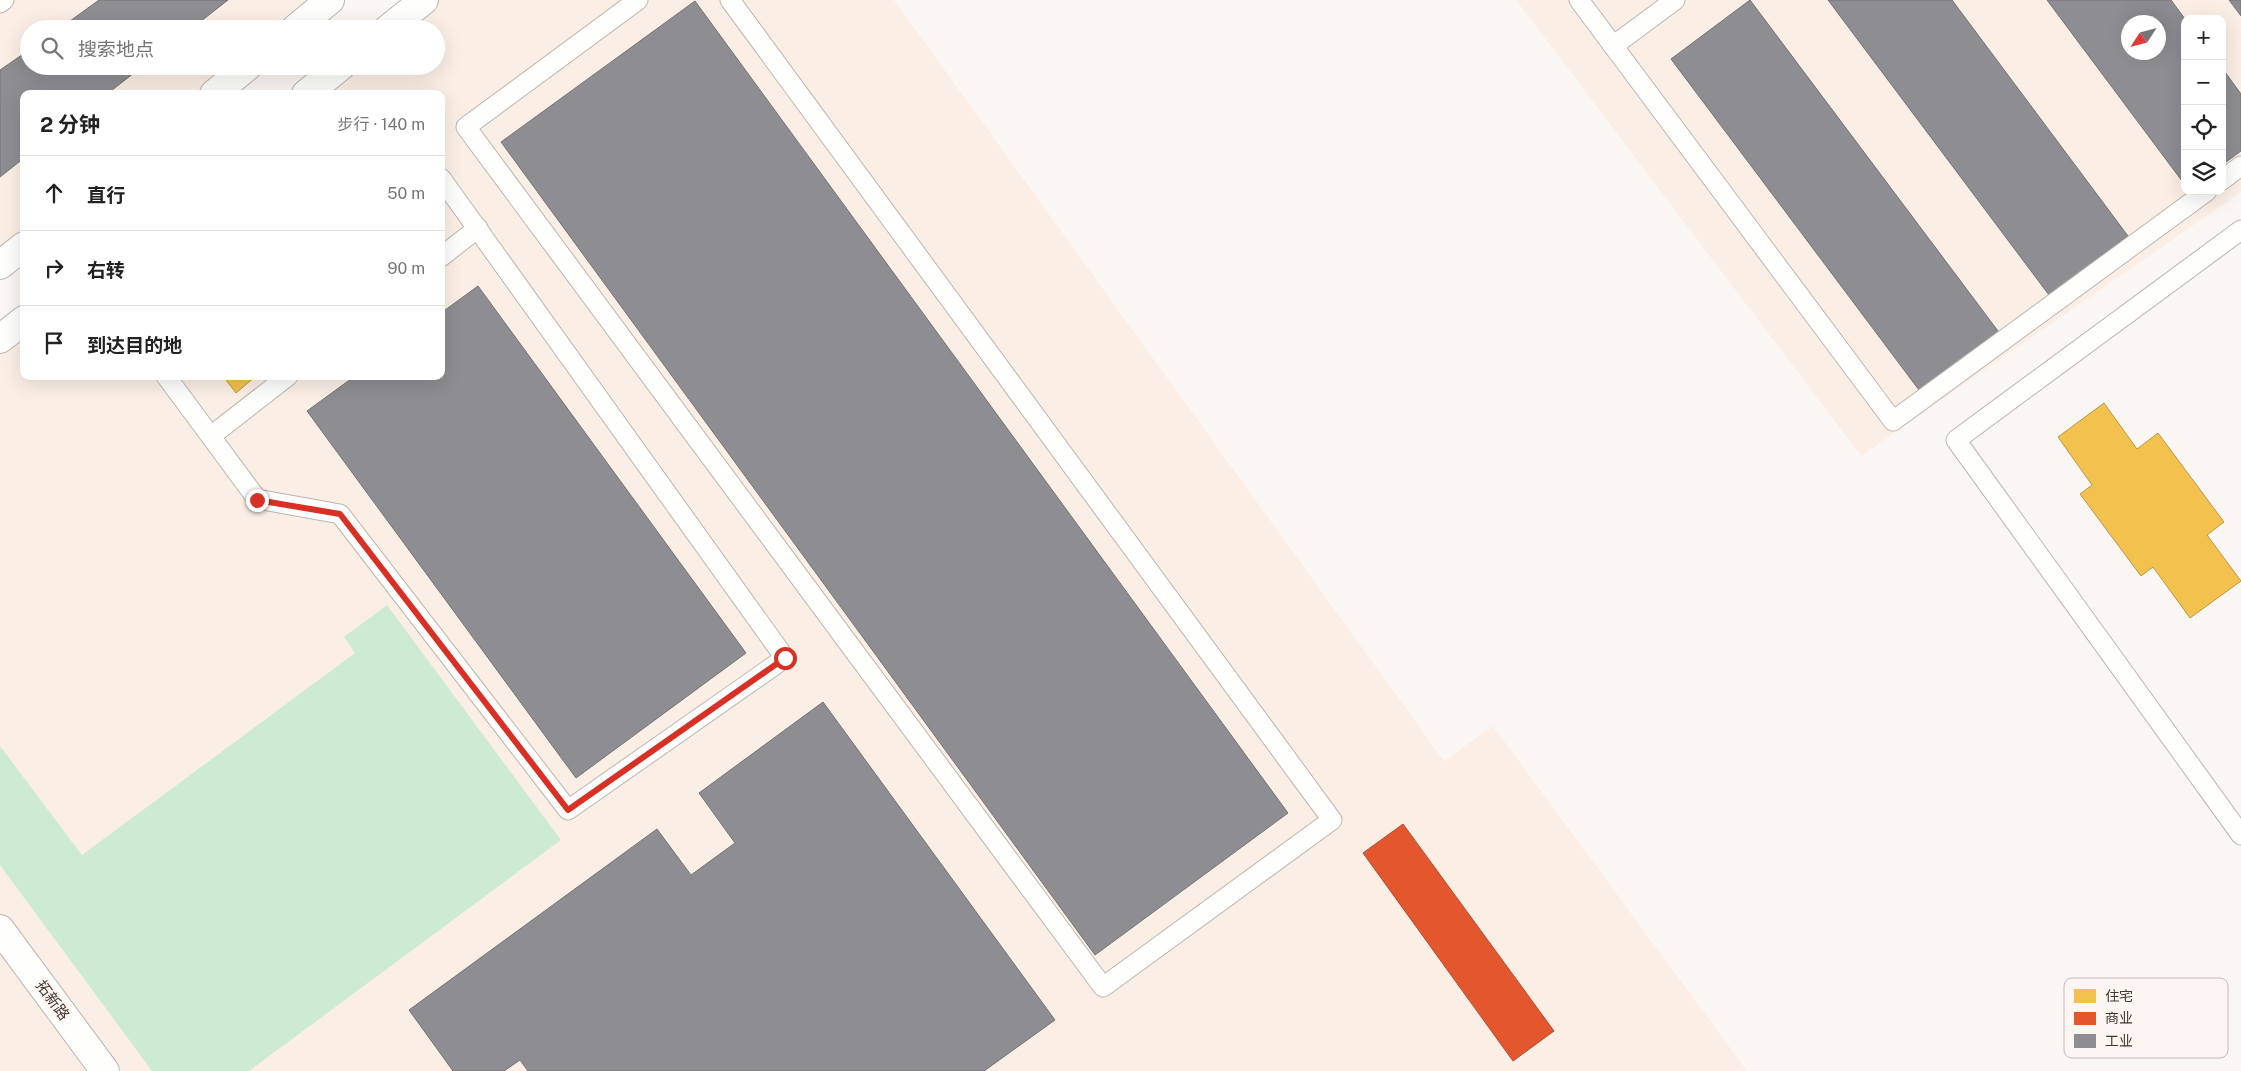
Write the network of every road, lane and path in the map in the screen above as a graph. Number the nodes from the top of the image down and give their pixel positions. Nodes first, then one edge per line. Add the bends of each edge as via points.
1 (4, 0) edge
2 (330, 0) edge
3 (424, 0) edge
4 (638, 0) edge
5 (730, 0) edge
6 (1579, 0) edge
7 (1675, 0) edge
8 (0, 3) edge
9 (305, 20) edge
10 (399, 20) edge
11 (1613, 46) junction
12 (237, 75) edge
13 (330, 75) edge
14 (219, 90) edge
15 (311, 90) edge
16 (2241, 166) edge
17 (2226, 177) edge
18 (445, 183) edge
19 (2202, 195) edge
20 (478, 228) junction
21 (2241, 230) edge
22 (20, 249) edge
23 (445, 253) edge
24 (0, 265) edge
25 (20, 323) edge
26 (0, 339) edge
27 (169, 380) edge
28 (283, 380) edge
29 (210, 436) junction
30 (2241, 835) edge
31 (0, 928) edge
32 (105, 1071) edge

1 - 8 lane
2 - 9 street
3 - 10 street
4 - 5 lane via 466,127 1103,986 1332,820
6 - 11 lane
7 - 11 lane
11 - 19 lane via 1893,421
12 - 14 street
13 - 15 street
16 - 17 lane
18 - 20 lane
20 - 23 lane
20 - 29 lane via 785,658 568,810 340,514 257,500
21 - 30 lane via 1956,440
22 - 24 street
25 - 26 street
27 - 29 lane
28 - 29 lane
31 - 32 street, 拓新路

